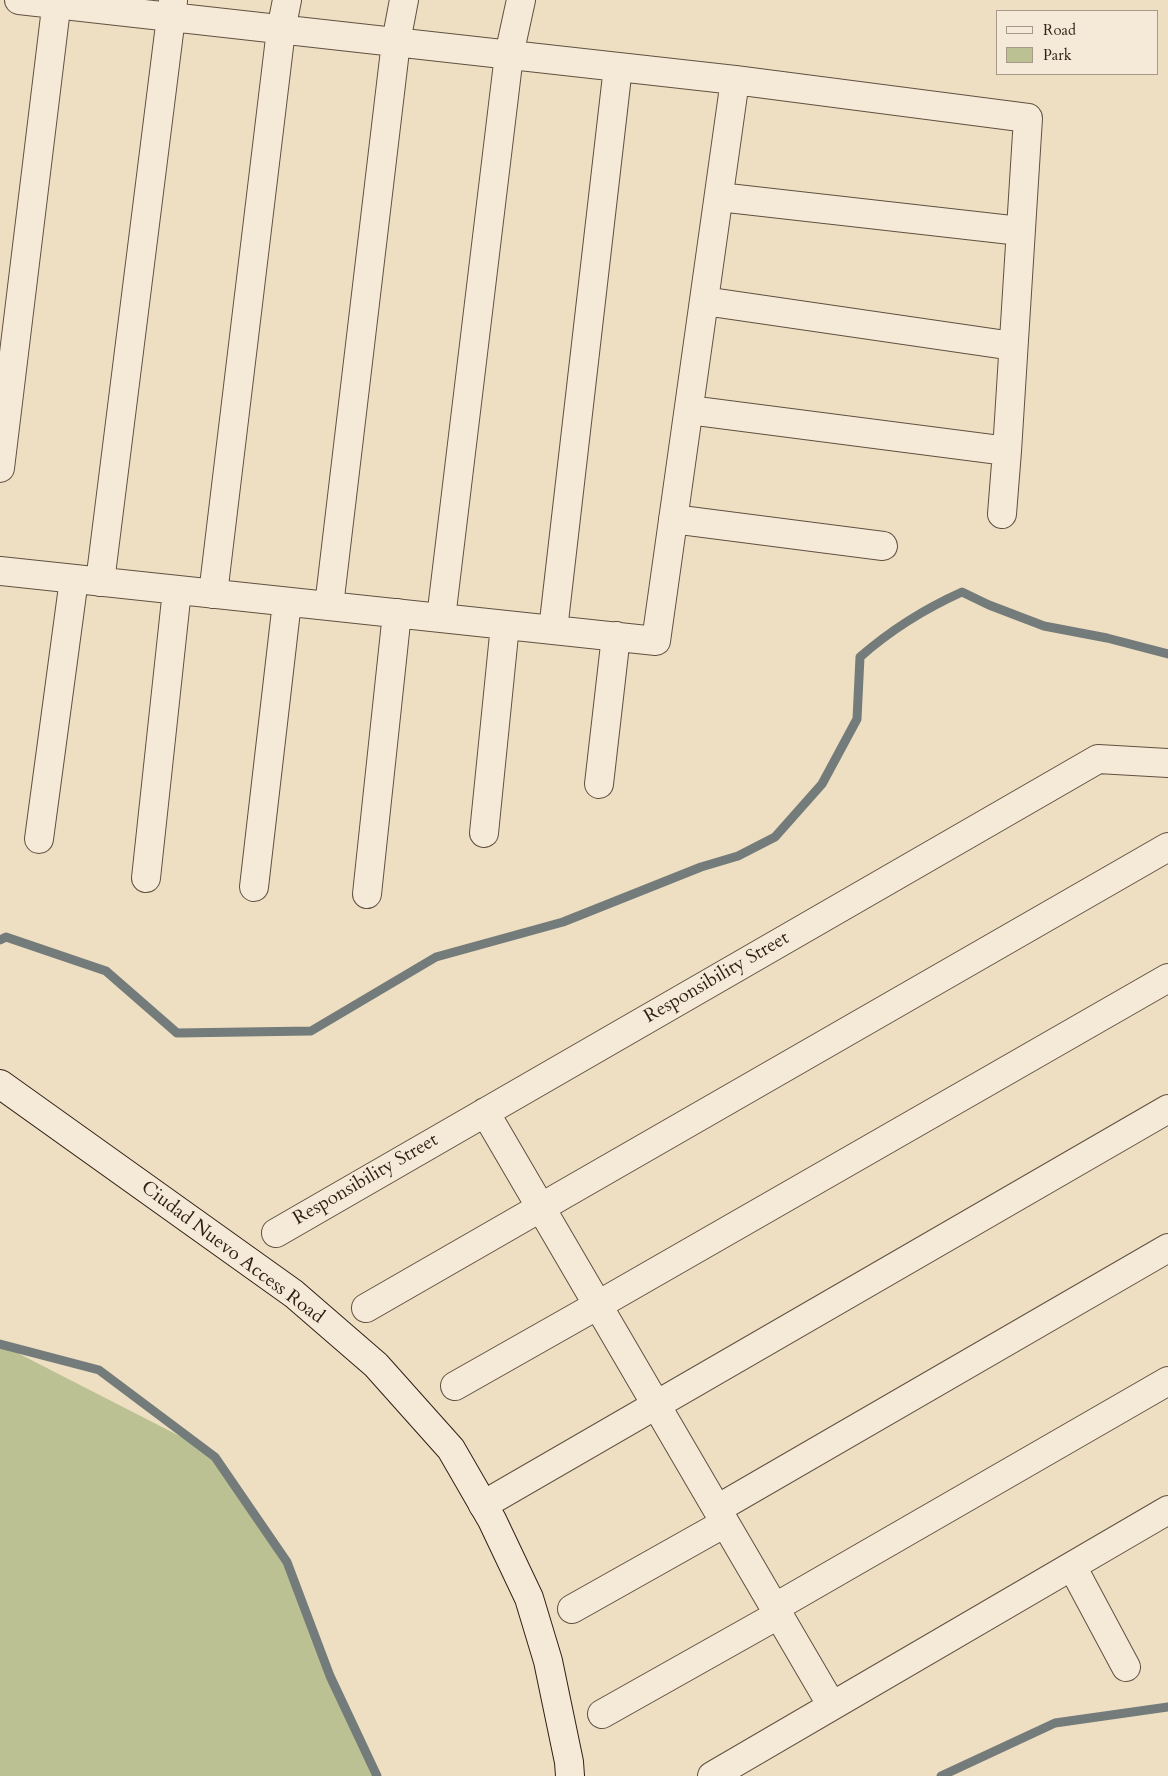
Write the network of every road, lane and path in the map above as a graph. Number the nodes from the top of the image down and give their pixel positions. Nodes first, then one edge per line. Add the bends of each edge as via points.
1 (19, 0) edge
2 (288, 0) edge
3 (404, 0) edge
4 (520, 0) edge
5 (56, 2) edge
6 (172, 9) edge
7 (281, 30) junction
8 (396, 42) junction
9 (509, 55) junction
10 (618, 67) junction
11 (735, 80) junction
12 (719, 197) junction
13 (1020, 231) junction
14 (704, 301) junction
15 (1013, 346) junction
16 (689, 410) junction
17 (1007, 451) junction
18 (0, 468) edge
19 (1002, 514) dead end
20 (673, 519) junction
21 (883, 546) dead end
22 (0, 571) edge
23 (87, 581) junction
24 (177, 590) junction
25 (213, 594) junction
26 (287, 602) junction
27 (329, 606) junction
28 (397, 613) junction
29 (441, 618) junction
30 (505, 625) junction
31 (553, 630) junction
32 (616, 636) junction
33 (1168, 763) edge
34 (599, 784) dead end
35 (484, 834) dead end
36 (39, 839) dead end
37 (1168, 847) edge
38 (146, 878) dead end
39 (254, 887) dead end
40 (367, 894) dead end
41 (1168, 978) edge
42 (0, 1084) edge
43 (1168, 1109) edge
44 (485, 1112) junction
45 (541, 1208) junction
46 (276, 1232) dead end
47 (1168, 1248) edge
48 (598, 1305) junction
49 (366, 1308) dead end
50 (1168, 1381) edge
51 (454, 1386) dead end
52 (656, 1405) junction
53 (483, 1505) junction
54 (1168, 1510) edge
55 (721, 1516) junction
56 (1072, 1566) junction
57 (572, 1609) dead end
58 (776, 1611) junction
59 (1126, 1667) dead end
60 (832, 1706) junction
61 (602, 1714) dead end
62 (570, 1776) edge
63 (712, 1776) edge

1 - 5 street
2 - 7 street
3 - 8 street
4 - 9 street
5 - 6 street
5 - 18 street
6 - 7 street
6 - 23 street
7 - 8 street
7 - 25 street
8 - 9 street
8 - 27 street
9 - 10 street
9 - 29 street
10 - 11 street
10 - 31 street
11 - 12 street
11 - 13 street via 1028,118
12 - 13 street
12 - 14 street
13 - 15 street
14 - 15 street
14 - 16 street
15 - 17 street
16 - 17 street
16 - 20 street
17 - 19 street
20 - 21 street
20 - 32 street via 656,641
22 - 23 street
23 - 24 street
23 - 36 street
24 - 25 street
24 - 38 street
25 - 26 street
26 - 27 street
26 - 39 street
27 - 28 street
28 - 29 street
28 - 40 street
29 - 30 street
30 - 31 street
30 - 35 street
31 - 32 street
32 - 34 street
33 - 44 street, Responsibility Street via 1098,759
37 - 45 street
41 - 48 street
42 - 53 street, Ciudad Nuevo Access Road via 294,1294 376,1365 451,1449
43 - 52 street
44 - 45 street
44 - 46 street, Responsibility Street
45 - 48 street
45 - 49 street
47 - 55 street
48 - 51 street
48 - 52 street
50 - 58 street
52 - 53 street
52 - 55 street
53 - 62 street, Ciudad Nuevo Access Road via 528,1598 548,1661
54 - 56 street
55 - 57 street
55 - 58 street
56 - 59 street
56 - 60 street
58 - 60 street
58 - 61 street
60 - 63 street

